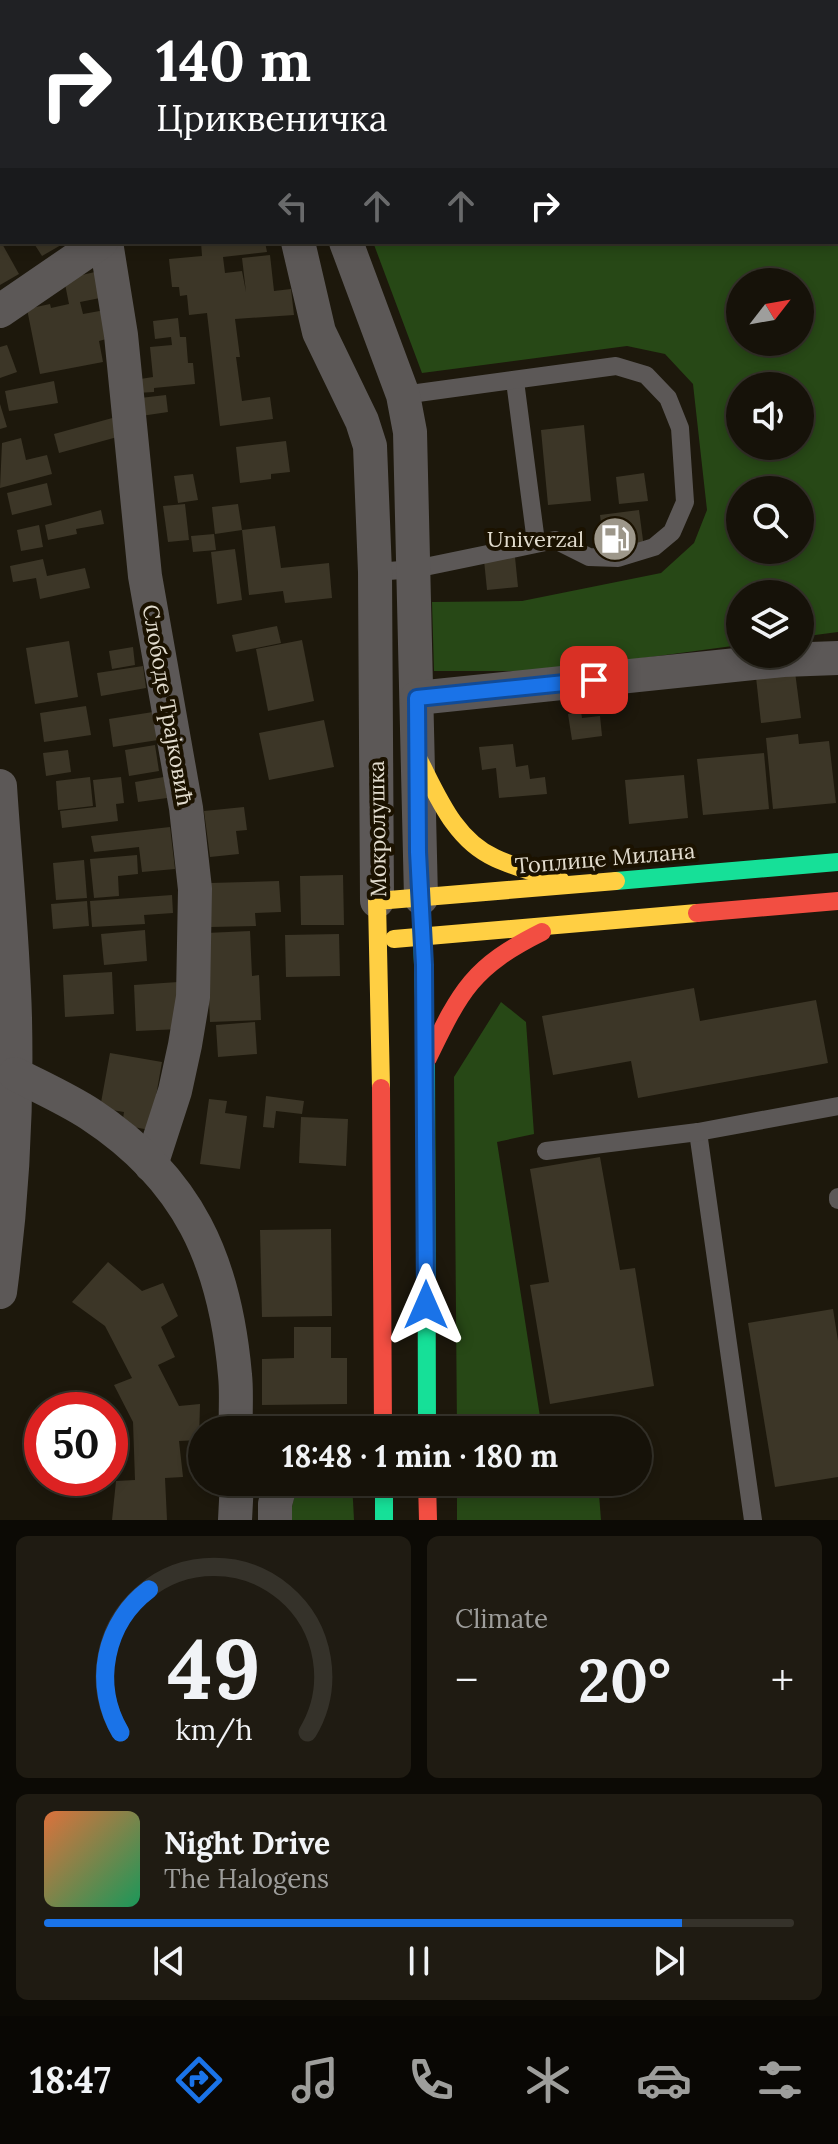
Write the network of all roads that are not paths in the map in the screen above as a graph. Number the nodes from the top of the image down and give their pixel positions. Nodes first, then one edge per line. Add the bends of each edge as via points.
1 (101, 244) edge
2 (104, 244) edge
3 (298, 244) edge
4 (347, 244) edge
5 (0, 311) edge
6 (515, 381) junction
7 (403, 395) junction
8 (536, 542) junction
9 (415, 569) junction
10 (375, 572) junction
11 (838, 658) edge
12 (417, 698) junction
13 (419, 760) junction
14 (0, 786) edge
15 (838, 862) edge
16 (3, 880) edge
17 (570, 885) junction
18 (421, 898) junction
19 (377, 901) junction
20 (838, 901) edge
21 (553, 927) junction
22 (424, 937) junction
23 (379, 940) junction
24 (426, 1064) junction
25 (15, 1074) junction
26 (838, 1106) edge
27 (698, 1132) junction
28 (546, 1151) dead end
29 (151, 1165) junction
30 (0, 1292) edge
31 (236, 1416) edge
32 (383, 1416) edge
33 (427, 1416) edge
34 (236, 1496) edge
35 (277, 1496) edge
36 (384, 1496) edge
37 (427, 1496) edge
38 (235, 1520) edge
39 (275, 1520) edge
40 (384, 1520) edge
41 (428, 1520) edge
42 (753, 1520) edge

1 - 5 street
2 - 29 street, Слободе Трајковић via 126,381 145,576 195,889 193,997 175,1091
3 - 10 street, Мокролушка via 319,332 370,446
4 - 7 street, Мокролушка
6 - 7 lane
6 - 8 lane
6 - 8 lane via 616,366 646,375 668,398 680,428 685,502 672,532 654,547 618,558 589,557 555,540
7 - 9 street, Мокролушка via 412,460
8 - 9 lane
9 - 10 lane
9 - 12 street, Мокролушка
10 - 19 street, Мокролушка
11 - 12 street
12 - 13 street, Мокролушка
13 - 17 main road via 458,827 478,849
13 - 18 street, Мокролушка
14 - 16 street
15 - 17 main road, Топлице Милана
16 - 25 street
17 - 18 main road, Топлице Милана
18 - 19 main road, Топлице Милана
18 - 22 main road, Мокролушка
19 - 23 main road, Мокролушка
20 - 21 main road
21 - 22 main road
21 - 24 main road via 478,972
22 - 23 main road
22 - 24 main road, Мокролушка
23 - 32 main road, Мокролушка
24 - 33 main road, Мокролушка
25 - 29 street via 90,1114
25 - 30 street
26 - 27 lane
27 - 28 lane
27 - 42 lane
29 - 31 street via 187,1207 215,1265 235,1376
34 - 38 street
35 - 39 street
36 - 40 main road
37 - 41 main road

